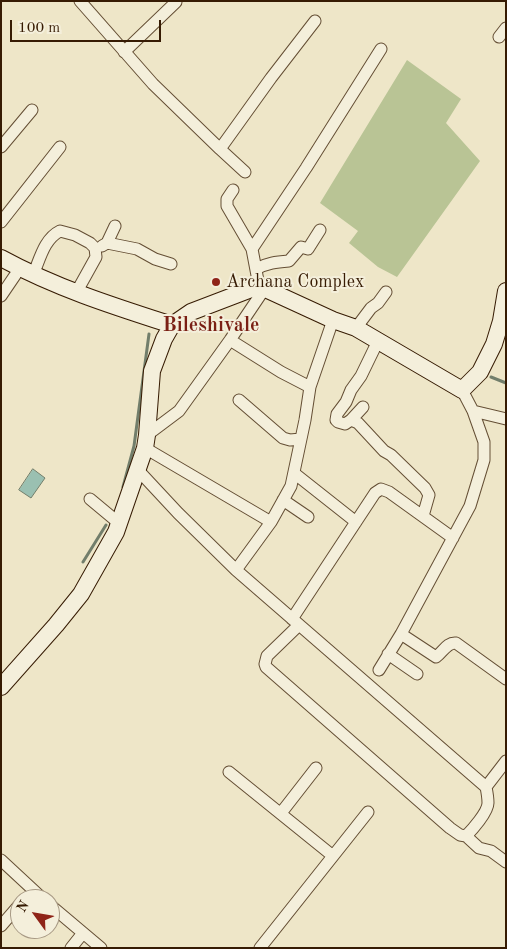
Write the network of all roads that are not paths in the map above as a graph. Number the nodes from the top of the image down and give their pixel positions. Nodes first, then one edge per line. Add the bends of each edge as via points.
1 (176, 2) edge
2 (86, 4) edge
3 (316, 21) dead end
4 (381, 49) dead end
5 (124, 52) junction
6 (32, 110) dead end
7 (1, 147) edge
8 (60, 147) dead end
9 (220, 149) junction
10 (245, 172) dead end
11 (233, 190) dead end
12 (1, 222) edge
13 (114, 226) dead end
14 (320, 230) dead end
15 (107, 243) junction
16 (252, 249) junction
17 (95, 251) junction
18 (1, 258) edge
19 (171, 264) dead end
20 (256, 269) junction
21 (27, 272) junction
22 (262, 287) junction
23 (76, 292) junction
24 (386, 292) dead end
25 (506, 292) edge
26 (1, 296) edge
27 (333, 320) junction
28 (504, 321) edge
29 (172, 325) junction
30 (356, 328) junction
31 (230, 340) junction
32 (378, 341) junction
33 (310, 388) junction
34 (462, 390) junction
35 (239, 400) dead end
36 (363, 407) dead end
37 (473, 411) junction
38 (506, 419) edge
39 (351, 420) junction
40 (301, 439) junction
41 (146, 441) junction
42 (137, 469) junction
43 (294, 473) junction
44 (90, 499) dead end
45 (283, 500) junction
46 (423, 516) junction
47 (308, 517) dead end
48 (270, 522) junction
49 (356, 522) junction
50 (120, 524) junction
51 (453, 538) junction
52 (236, 570) junction
53 (296, 622) junction
54 (401, 634) junction
55 (388, 654) junction
56 (379, 670) dead end
57 (417, 674) dead end
58 (506, 679) edge
59 (1, 687) edge
60 (506, 761) edge
61 (316, 768) dead end
62 (230, 772) dead end
63 (486, 787) junction
64 (368, 812) dead end
65 (280, 814) junction
66 (466, 836) junction
67 (333, 856) junction
68 (1, 860) edge
69 (506, 862) edge
70 (24, 889) edge
71 (60, 913) edge
72 (10, 916) edge
73 (1, 926) edge
74 (83, 933) junction
75 (71, 948) edge
76 (101, 948) edge
77 (260, 948) edge

1 - 5 street
2 - 5 street
3 - 9 street
4 - 16 street
5 - 9 street
6 - 7 street
8 - 12 street
9 - 10 street
11 - 16 street via 227,198 227,206
13 - 15 street
14 - 20 street via 308,248 302,247 289,261 265,264
15 - 17 street
15 - 19 street via 137,248
16 - 20 street
17 - 21 street via 90,243 76,235 60,231 48,241
17 - 23 street via 96,257
18 - 21 main road
20 - 22 street
21 - 23 main road
21 - 26 street
22 - 27 main road
22 - 29 main road via 191,312
22 - 31 street
23 - 29 main road
24 - 30 street
25 - 28 main road
27 - 30 main road
27 - 33 street
28 - 34 main road via 480,372
29 - 41 main road via 152,371
30 - 32 main road
31 - 33 street
31 - 41 street via 178,411
32 - 34 main road
32 - 39 street via 336,420 345,424
33 - 40 street
34 - 37 street
35 - 40 street via 283,438
36 - 39 street
37 - 38 street
37 - 51 street via 484,442 484,460 470,506
39 - 46 street via 358,423 425,488 429,495
40 - 43 street
41 - 42 main road
41 - 48 street
42 - 50 main road
42 - 52 street
43 - 45 street
43 - 49 street
44 - 50 street
45 - 47 street
45 - 48 street
46 - 49 street via 381,489
46 - 51 street
48 - 52 street
49 - 53 street
50 - 59 main road via 81,594
51 - 54 street
52 - 53 street
53 - 63 street
53 - 66 street via 267,656 266,667 450,828
54 - 55 street
54 - 58 street via 436,657 449,644 456,643
55 - 56 street
55 - 57 street
60 - 63 street
61 - 65 street
62 - 65 street
63 - 66 street via 488,805
64 - 67 street
65 - 67 street
66 - 69 street via 478,848 492,852
67 - 77 street
68 - 70 street
71 - 74 street
72 - 73 street
74 - 75 street
74 - 76 street

